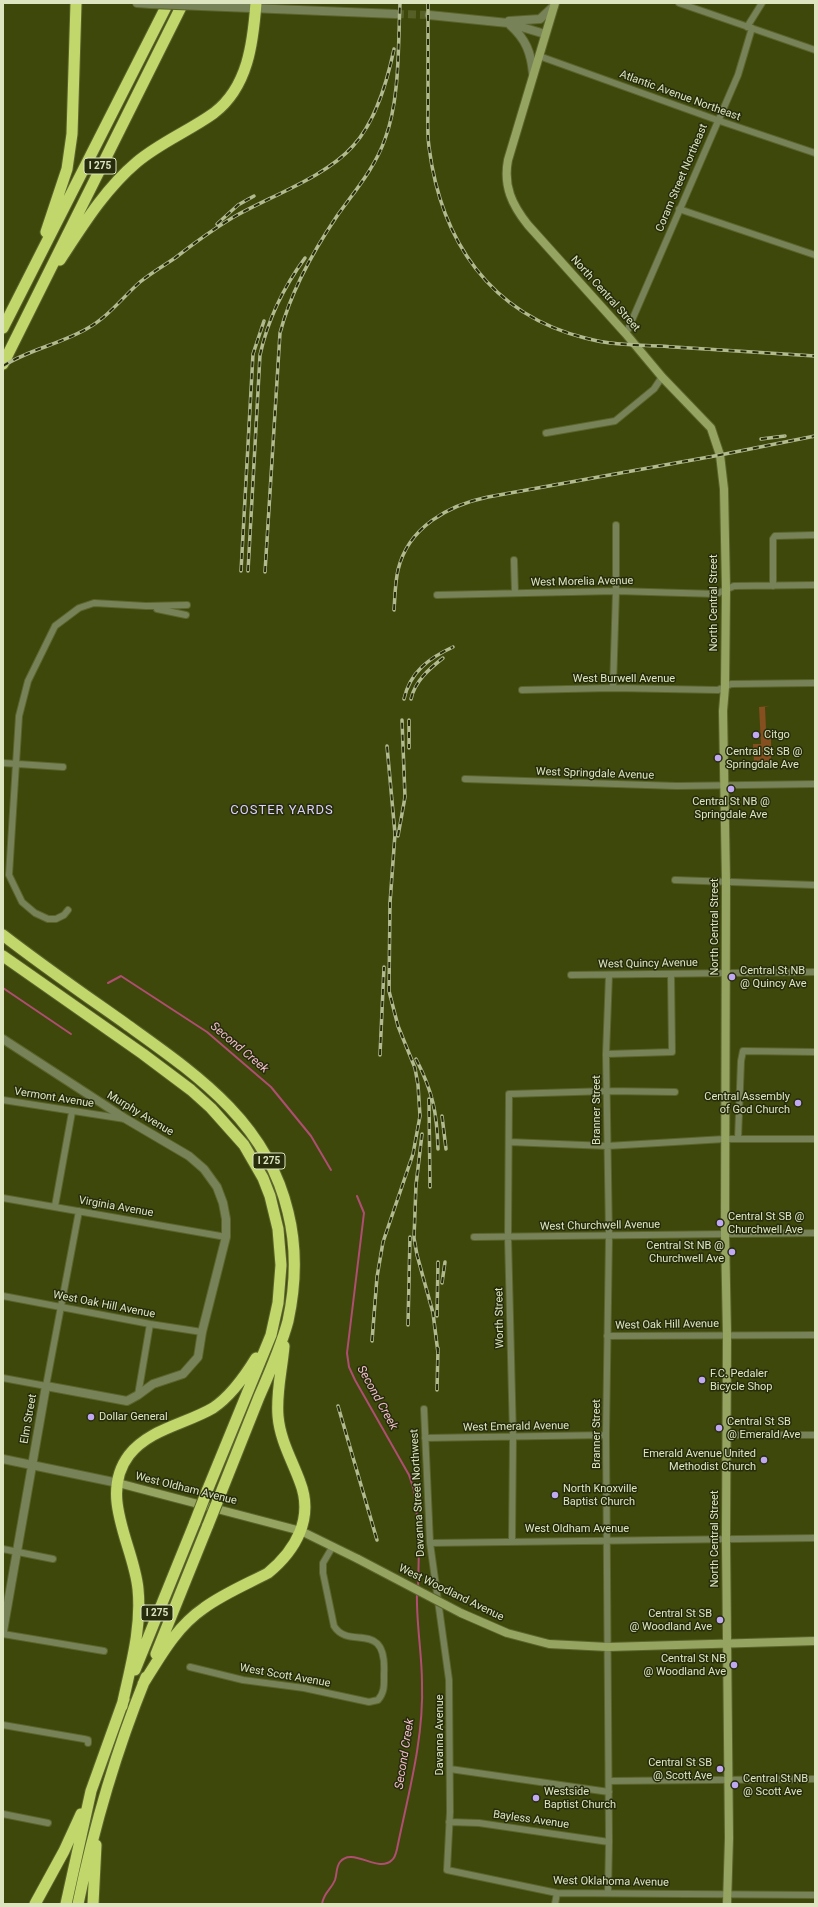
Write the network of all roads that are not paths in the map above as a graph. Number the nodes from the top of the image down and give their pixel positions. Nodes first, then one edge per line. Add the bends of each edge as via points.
1 (76, 3) edge
2 (137, 3) edge
3 (168, 3) edge
4 (183, 3) edge
5 (679, 3) edge
6 (762, 3) edge
7 (151, 4) edge
8 (554, 4) edge
9 (256, 5) edge
10 (396, 14) tunnel mouth
11 (429, 15) tunnel mouth
12 (506, 23) junction
13 (750, 28) junction
14 (545, 34) junction
15 (815, 50) edge
16 (538, 56) junction
17 (534, 73) junction
18 (717, 120) junction
19 (815, 153) edge
20 (680, 209) junction
21 (815, 255) edge
22 (32, 273) junction
23 (33, 300) junction
24 (3, 328) edge
25 (626, 334) junction
26 (3, 364) edge
27 (662, 377) junction
28 (546, 433) dead end
29 (616, 525) dead end
30 (815, 535) edge
31 (514, 560) dead end
32 (815, 585) edge
33 (773, 586) junction
34 (726, 589) junction
35 (616, 591) junction
36 (515, 593) junction
37 (437, 595) dead end
38 (187, 605) dead end
39 (146, 606) junction
40 (186, 615) dead end
41 (815, 683) edge
42 (725, 687) junction
43 (613, 688) junction
44 (522, 690) dead end
45 (3, 763) edge
46 (17, 765) junction
47 (63, 767) dead end
48 (465, 779) dead end
49 (815, 784) edge
50 (725, 785) junction
51 (675, 880) dead end
52 (726, 882) junction
53 (815, 885) edge
54 (52, 919) dead end
55 (3, 934) edge
56 (3, 956) edge
57 (815, 972) edge
58 (725, 973) junction
59 (671, 974) junction
60 (571, 975) dead end
61 (609, 975) junction
62 (3, 1039) edge
63 (815, 1052) edge
64 (606, 1054) junction
65 (608, 1090) junction
66 (675, 1092) dead end
67 (3, 1100) edge
68 (72, 1112) junction
69 (126, 1120) junction
70 (725, 1139) junction
71 (738, 1139) junction
72 (815, 1139) edge
73 (508, 1142) junction
74 (607, 1146) junction
75 (3, 1198) edge
76 (55, 1206) junction
77 (79, 1211) junction
78 (815, 1233) edge
79 (726, 1234) junction
80 (609, 1236) junction
81 (226, 1237) junction
82 (474, 1237) dead end
83 (508, 1237) junction
84 (3, 1296) edge
85 (62, 1307) junction
86 (287, 1321) junction
87 (150, 1324) junction
88 (202, 1332) junction
89 (271, 1335) junction
90 (727, 1335) junction
91 (815, 1335) edge
92 (607, 1336) junction
93 (3, 1378) edge
94 (46, 1386) junction
95 (138, 1395) junction
96 (424, 1409) dead end
97 (726, 1434) junction
98 (815, 1434) edge
99 (606, 1436) junction
100 (513, 1437) junction
101 (425, 1438) junction
102 (3, 1459) edge
103 (33, 1464) junction
104 (118, 1483) junction
105 (301, 1531) junction
106 (815, 1538) edge
107 (726, 1539) junction
108 (607, 1540) junction
109 (512, 1541) junction
110 (430, 1543) junction
111 (333, 1546) junction
112 (3, 1550) edge
113 (17, 1552) junction
114 (53, 1559) dead end
115 (358, 1559) joint
116 (438, 1600) joint
117 (3, 1632) edge
118 (815, 1641) edge
119 (728, 1644) junction
120 (608, 1647) junction
121 (104, 1651) dead end
122 (190, 1667) dead end
123 (143, 1684) junction
124 (122, 1706) junction
125 (3, 1725) edge
126 (88, 1743) dead end
127 (450, 1769) junction
128 (815, 1779) edge
129 (728, 1780) junction
130 (609, 1782) junction
131 (91, 1791) junction
132 (609, 1792) junction
133 (3, 1814) edge
134 (449, 1822) junction
135 (48, 1823) dead end
136 (96, 1824) junction
137 (609, 1842) junction
138 (446, 1870) joint
139 (557, 1892) junction
140 (608, 1893) junction
141 (728, 1894) junction
142 (815, 1895) edge
143 (35, 1904) edge
144 (66, 1904) edge
145 (78, 1904) edge
146 (93, 1904) edge
147 (555, 1904) edge
148 (727, 1904) edge

1 - 22 highway via 72,134 67,169
2 - 7 street
3 - 22 highway, I 275
4 - 23 highway, I 275
5 - 13 street
6 - 13 street, Coram Street Northeast
7 - 9 street, bridge via 226,7
8 - 12 street via 540,19 514,20
8 - 14 main road, North Central Street
9 - 10 street
9 - 23 highway via 252,46 240,81 228,100 213,113 137,162 114,184
11 - 12 street
12 - 14 street
12 - 17 street via 519,33 527,45
13 - 15 street
13 - 18 street, Coram Street Northeast via 738,75
14 - 16 main road, North Central Street
16 - 17 main road, North Central Street
16 - 18 street, Atlantic Avenue Northeast
17 - 25 main road, North Central Street via 508,160 509,194 528,225
18 - 19 street, Atlantic Avenue Northeast
18 - 20 street, Coram Street Northeast
20 - 21 street
20 - 25 street, Coram Street Northeast
22 - 24 highway, I 275
23 - 26 highway, I 275
25 - 27 main road, North Central Street
27 - 28 street via 654,390 615,421
27 - 34 main road, North Central Street via 711,428 720,455 724,489
29 - 35 street
30 - 33 street via 774,536
31 - 36 street
32 - 33 street, West Morelia Avenue
33 - 34 street, West Morelia Avenue via 734,586
34 - 35 street, West Morelia Avenue via 716,594
34 - 42 main road, North Central Street
35 - 36 street, West Morelia Avenue
35 - 43 street
36 - 37 street, West Morelia Avenue
38 - 39 street
39 - 40 street
39 - 46 street via 94,603 79,608 55,626 28,681 20,716
41 - 42 street, West Burwell Avenue via 731,684
42 - 43 street, West Burwell Avenue via 718,690
42 - 50 main road, North Central Street
43 - 44 street, West Burwell Avenue
45 - 46 street
46 - 47 street
46 - 54 street via 9,875 22,902 35,913
48 - 50 street, West Springdale Avenue via 581,784
49 - 50 street, West Springdale Avenue
50 - 52 main road, North Central Street
51 - 52 street
52 - 53 street
52 - 58 main road, North Central Street
55 - 86 highway, I 275 via 192,1072 222,1099 248,1128 274,1168 284,1194 292,1229 294,1287
56 - 89 highway, I 275 via 191,1090 229,1126 244,1145 263,1178 278,1229 280,1273 278,1303
57 - 58 street, West Quincy Avenue
58 - 59 street, West Quincy Avenue
58 - 70 main road, North Central Street
59 - 61 street, West Quincy Avenue
59 - 64 street via 672,1052
60 - 61 street, West Quincy Avenue
61 - 64 street, Branner Street
62 - 69 street, Murphy Avenue
63 - 71 street via 743,1052
64 - 65 street, Branner Street
65 - 66 street
65 - 73 street, Worth Street via 509,1094
65 - 74 street, Branner Street
67 - 68 street, Vermont Avenue
68 - 69 street, Vermont Avenue
68 - 76 street
69 - 81 street, Murphy Avenue via 189,1156 204,1169 217,1187 223,1203
70 - 71 street
70 - 74 street
70 - 79 main road, North Central Street
71 - 72 street
73 - 74 street
73 - 83 street, Worth Street
74 - 80 street, Branner Street
75 - 76 street, Virginia Avenue
76 - 77 street, Virginia Avenue
77 - 81 street, Virginia Avenue
77 - 85 street, Elm Street
78 - 79 street, West Churchwell Avenue
79 - 80 street, West Churchwell Avenue
79 - 90 main road, North Central Street
80 - 83 street, West Churchwell Avenue
80 - 92 street, Branner Street
81 - 88 street, Murphy Avenue
82 - 83 street, West Churchwell Avenue
83 - 100 street, Worth Street
84 - 85 street, West Oak Hill Avenue
85 - 87 street, West Oak Hill Avenue
85 - 94 street, Elm Street
86 - 105 highway via 278,1392 278,1417 304,1498 306,1508
86 - 123 highway, I 275, bridge via 277,1355
87 - 88 street, West Oak Hill Avenue
87 - 95 street
88 - 95 street, Murphy Avenue via 198,1358 192,1366 183,1374 153,1384
89 - 104 highway via 249,1370 232,1391 214,1407 152,1435 138,1445 121,1471
89 - 124 highway, I 275, bridge
90 - 91 street, West Oak Hill Avenue
90 - 92 street, West Oak Hill Avenue
90 - 97 main road, North Central Street
92 - 99 street, Branner Street
93 - 94 street
94 - 95 street, Murphy Avenue via 127,1401
94 - 103 street, Elm Street
96 - 101 street, Davanna Street Northwest
97 - 98 street
97 - 107 main road, North Central Street
99 - 100 street, West Emerald Avenue
99 - 108 street, Branner Street
100 - 101 street, West Emerald Avenue
100 - 109 street, Worth Street
101 - 110 street, Davanna Street Northwest
102 - 103 street, West Oldham Avenue
103 - 104 street, West Oldham Avenue
103 - 113 street, Elm Street
104 - 105 main road, West Oldham Avenue
104 - 124 highway via 117,1509 138,1589 136,1642
105 - 111 main road, West Oldham Avenue
105 - 123 highway via 295,1544 276,1567 204,1608 187,1622 170,1642
106 - 107 street, West Oldham Avenue
107 - 108 street, West Oldham Avenue
107 - 119 main road, North Central Street
108 - 109 street, West Oldham Avenue
108 - 120 street, Branner Street
109 - 110 street, West Oldham Avenue
110 - 116 street, Davanna Street Northwest
111 - 115 main road, West Oldham Avenue
111 - 122 street, West Scott Avenue via 323,1563 323,1573 334,1626 341,1634 370,1639 383,1651 384,1691 378,1700 369,1702 304,1688 243,1680
112 - 113 street
113 - 114 street
113 - 117 street, Elm Street
115 - 120 main road, West Woodland Avenue, bridge via 461,1613 507,1633 549,1644
116 - 127 street, Davanna Avenue via 450,1680
117 - 121 street
118 - 119 main road, West Woodland Avenue
119 - 120 main road, West Woodland Avenue
119 - 129 main road, North Central Street
120 - 130 street, Branner Street
123 - 136 highway, I 275 via 112,1770
124 - 131 highway, I 275
125 - 126 street via 84,1739 88,1740
127 - 132 street
127 - 134 street, Davanna Avenue
128 - 129 street
129 - 130 street
129 - 141 main road, North Central Street
130 - 132 street, Branner Street
131 - 143 highway via 64,1851
131 - 144 highway, I 275
132 - 137 street, Branner Street
133 - 135 street
134 - 137 street, Bayless Avenue via 479,1823
134 - 138 street, Davanna Avenue
136 - 145 highway, I 275
136 - 146 highway
137 - 140 street, Branner Street
138 - 139 street, West Oklahoma Avenue
139 - 140 street, West Oklahoma Avenue
139 - 147 street
140 - 141 street, West Oklahoma Avenue
141 - 142 street, West Oklahoma Avenue
141 - 148 main road, North Central Street

